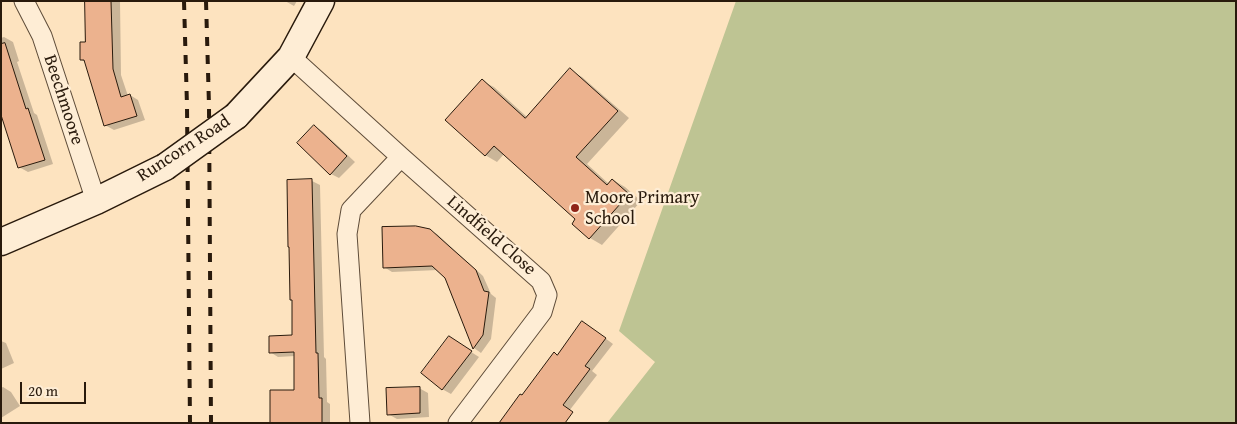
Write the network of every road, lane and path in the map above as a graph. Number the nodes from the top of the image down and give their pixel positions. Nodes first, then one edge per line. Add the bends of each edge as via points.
1 (24, 1) edge
2 (322, 1) edge
3 (291, 57) junction
4 (401, 157) junction
5 (96, 201) junction
6 (1, 242) edge
7 (360, 423) edge
8 (458, 423) edge

1 - 5 street, Beechmoore via 42,36
2 - 3 street, Runcorn Road
3 - 4 street, Lindfield Close
3 - 5 street, Runcorn Road, bridge via 236,116 165,166
4 - 7 street via 351,210 347,234
4 - 8 street, Lindfield Close via 541,281 547,295 542,312
5 - 6 street, Runcorn Road

